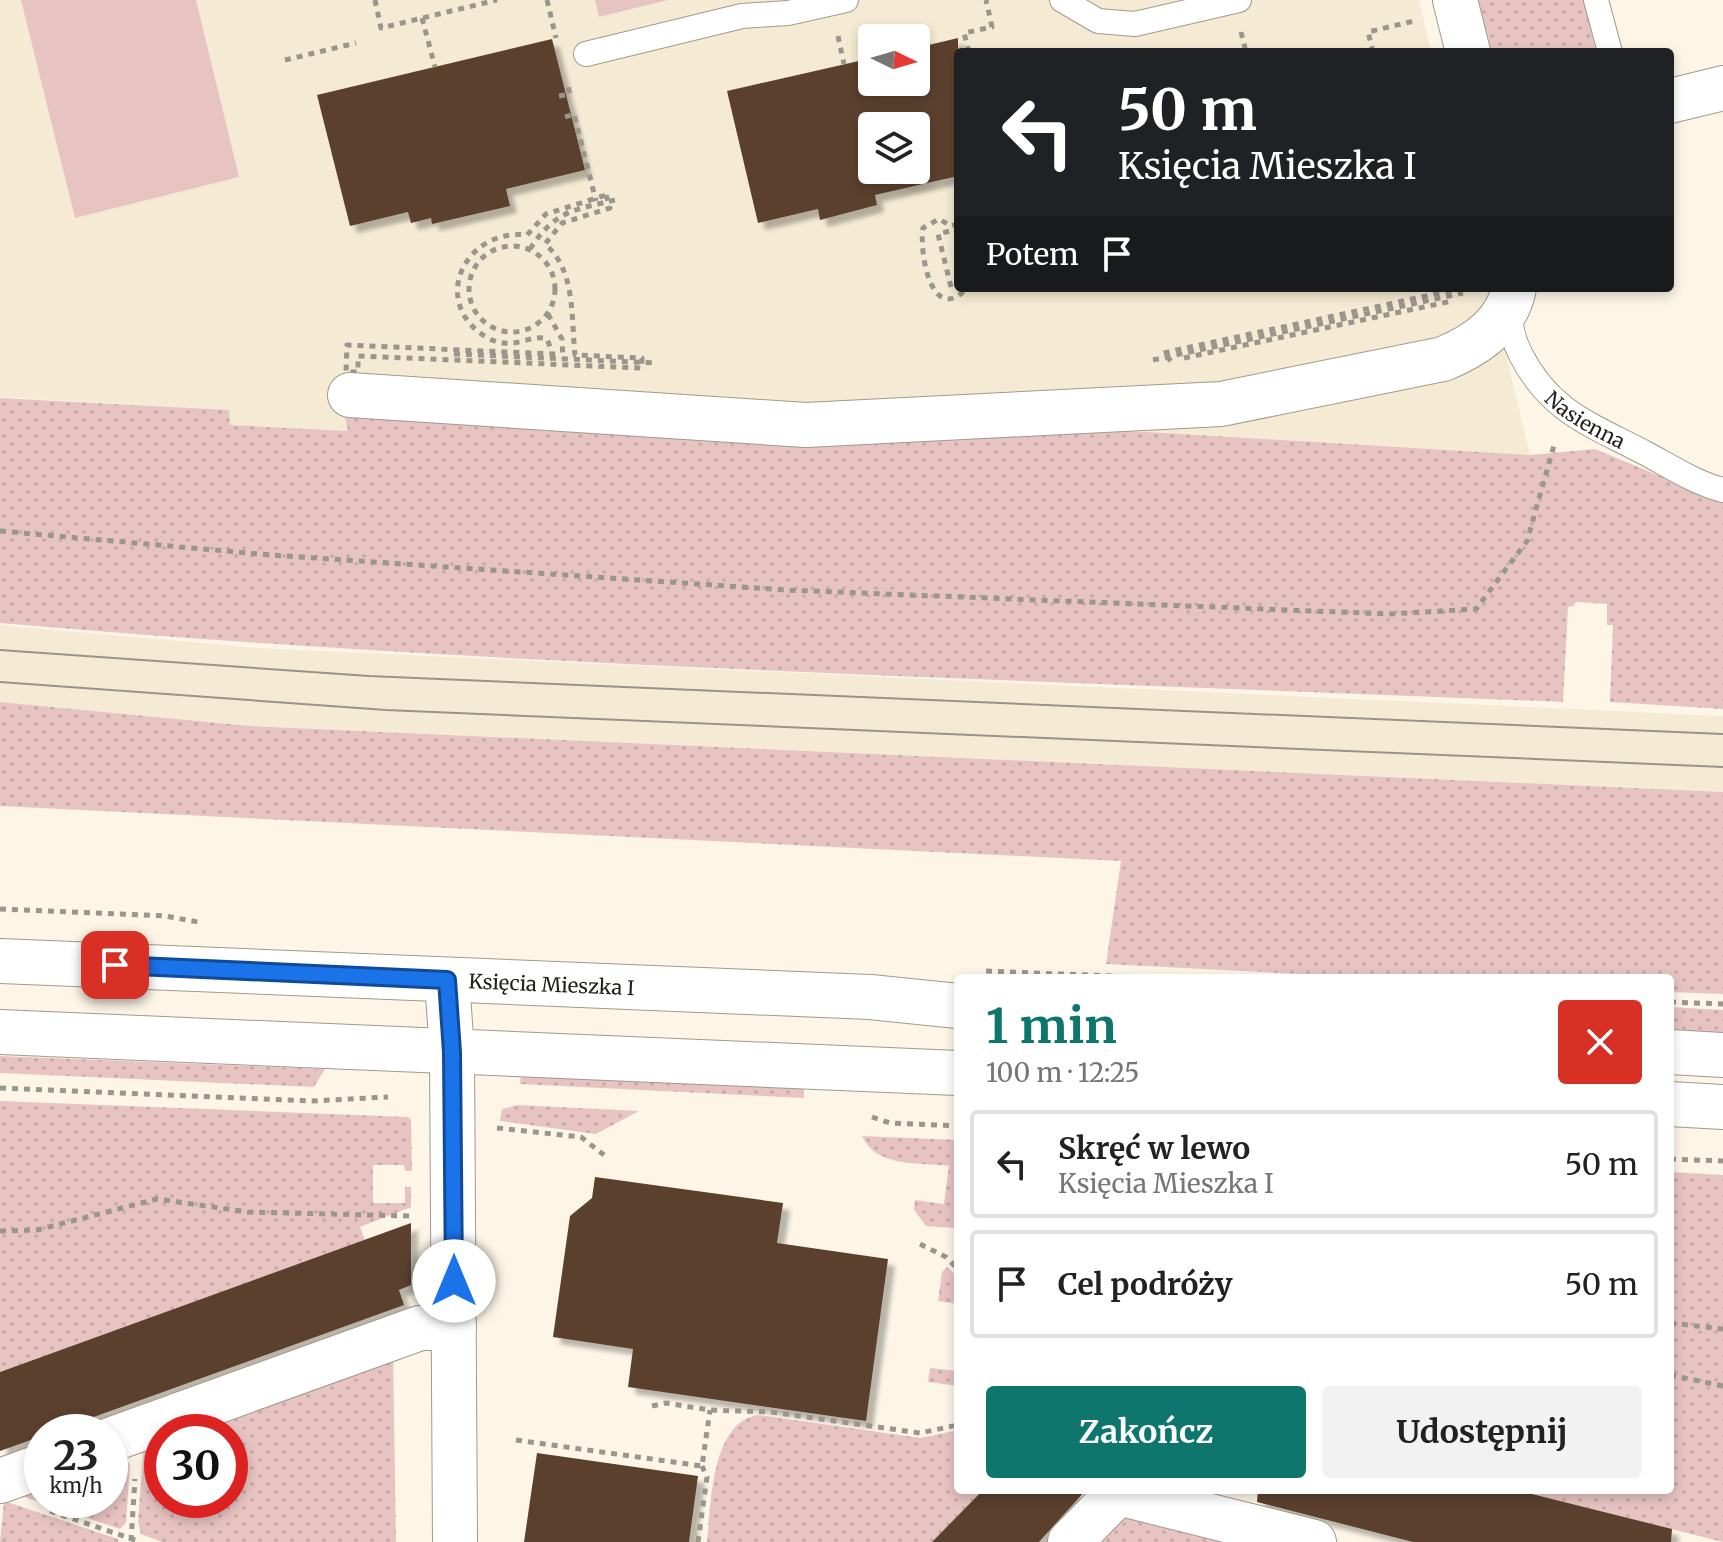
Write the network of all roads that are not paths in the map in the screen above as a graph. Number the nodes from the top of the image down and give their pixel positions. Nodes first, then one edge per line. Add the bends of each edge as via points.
1 (846, 0) edge
2 (1062, 0) edge
3 (1239, 0) edge
4 (1596, 0) edge
5 (1609, 48) edge
6 (586, 54) dead end
7 (1723, 88) edge
8 (1674, 100) edge
9 (1494, 299) edge
10 (350, 395) dead end
11 (1723, 490) edge
12 (0, 961) edge
13 (447, 980) junction
14 (954, 1006) edge
15 (0, 1032) edge
16 (452, 1052) junction
17 (1674, 1052) edge
18 (1723, 1055) edge
19 (954, 1073) edge
20 (1674, 1104) edge
21 (1723, 1107) edge
22 (454, 1328) junction
23 (128, 1434) edge
24 (24, 1472) edge
25 (0, 1481) edge
26 (1117, 1494) edge
27 (1122, 1494) edge
28 (1302, 1541) edge
29 (455, 1542) edge
30 (1070, 1542) edge

1 - 6 lane via 788,13 742,16
2 - 3 lane via 1109,24 1135,24
4 - 5 lane
7 - 8 street
9 - 10 street via 1464,351 1221,404 806,425
9 - 11 lane, Nasienna via 1510,319 1529,372 1552,401 1700,483
12 - 13 street, Księcia Mieszka I
13 - 14 street, Księcia Mieszka I
13 - 16 street
15 - 16 street
16 - 19 street
16 - 22 street
17 - 18 street
20 - 21 street
22 - 23 street via 420,1328
22 - 29 street
24 - 25 street
26 - 30 street
27 - 28 street

